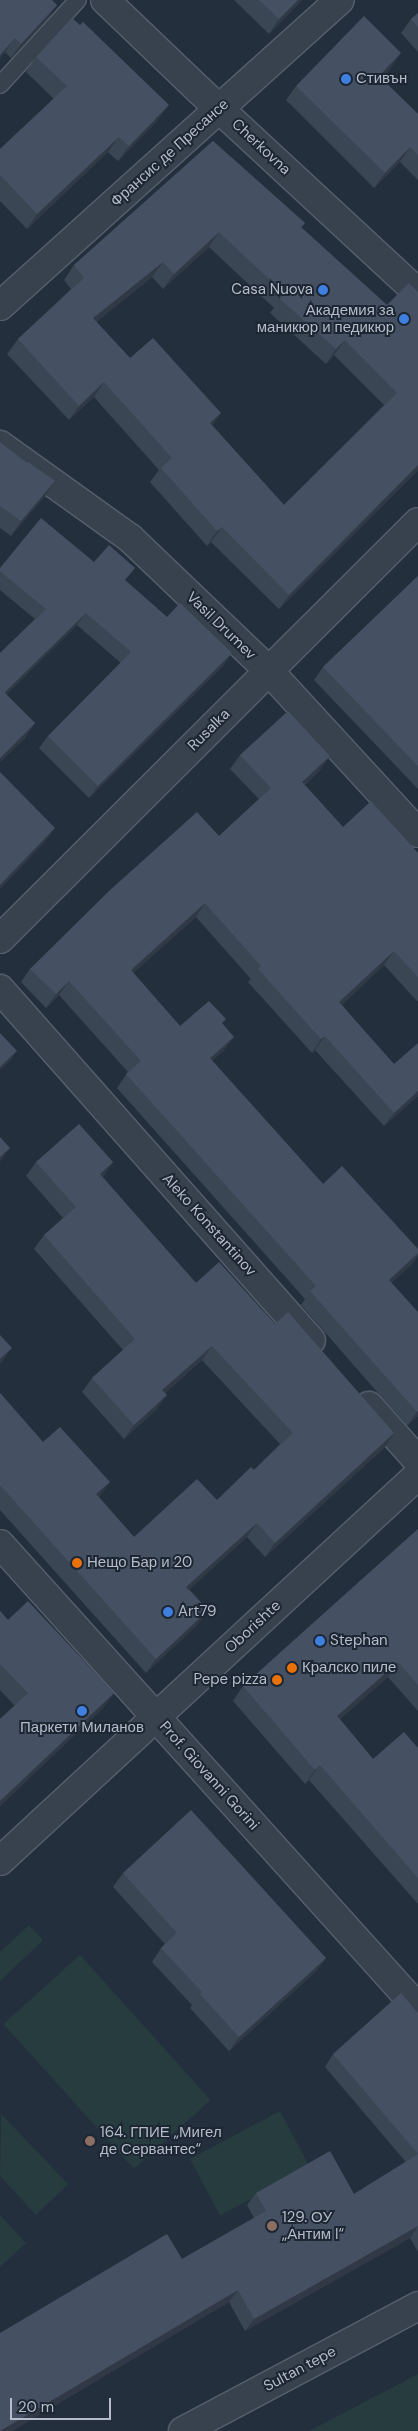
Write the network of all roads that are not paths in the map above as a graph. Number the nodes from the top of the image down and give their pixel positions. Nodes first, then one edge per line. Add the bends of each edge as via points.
1 (78, 0) edge
2 (105, 0) edge
3 (340, 0) edge
4 (0, 85) edge
5 (220, 109) junction
6 (418, 293) edge
7 (0, 306) edge
8 (0, 445) edge
9 (418, 522) edge
10 (269, 671) junction
11 (418, 833) edge
12 (0, 939) edge
13 (0, 989) edge
14 (326, 1357) edge
15 (352, 1387) edge
16 (418, 1461) edge
17 (418, 1475) edge
18 (0, 1544) edge
19 (156, 1717) junction
20 (0, 1861) edge
21 (418, 2008) edge
22 (418, 2306) edge
23 (183, 2431) edge

1 - 4 lane
2 - 5 street, Cherkovna
3 - 5 street, Франсис де Пресансе
5 - 6 street, Cherkovna
5 - 7 street, Франсис де Пресансе
8 - 10 street, Vasil Drumev via 130,538
9 - 10 street, Rusalka
10 - 11 street, Vasil Drumev
10 - 12 street, Rusalka
13 - 14 street, Aleko Konstantinov
15 - 16 street
17 - 19 street, Oborishte
18 - 19 street, Prof. Giovanni Gorini
19 - 20 street, Oborishte
19 - 21 street, Prof. Giovanni Gorini
22 - 23 street, Sultan tepe

